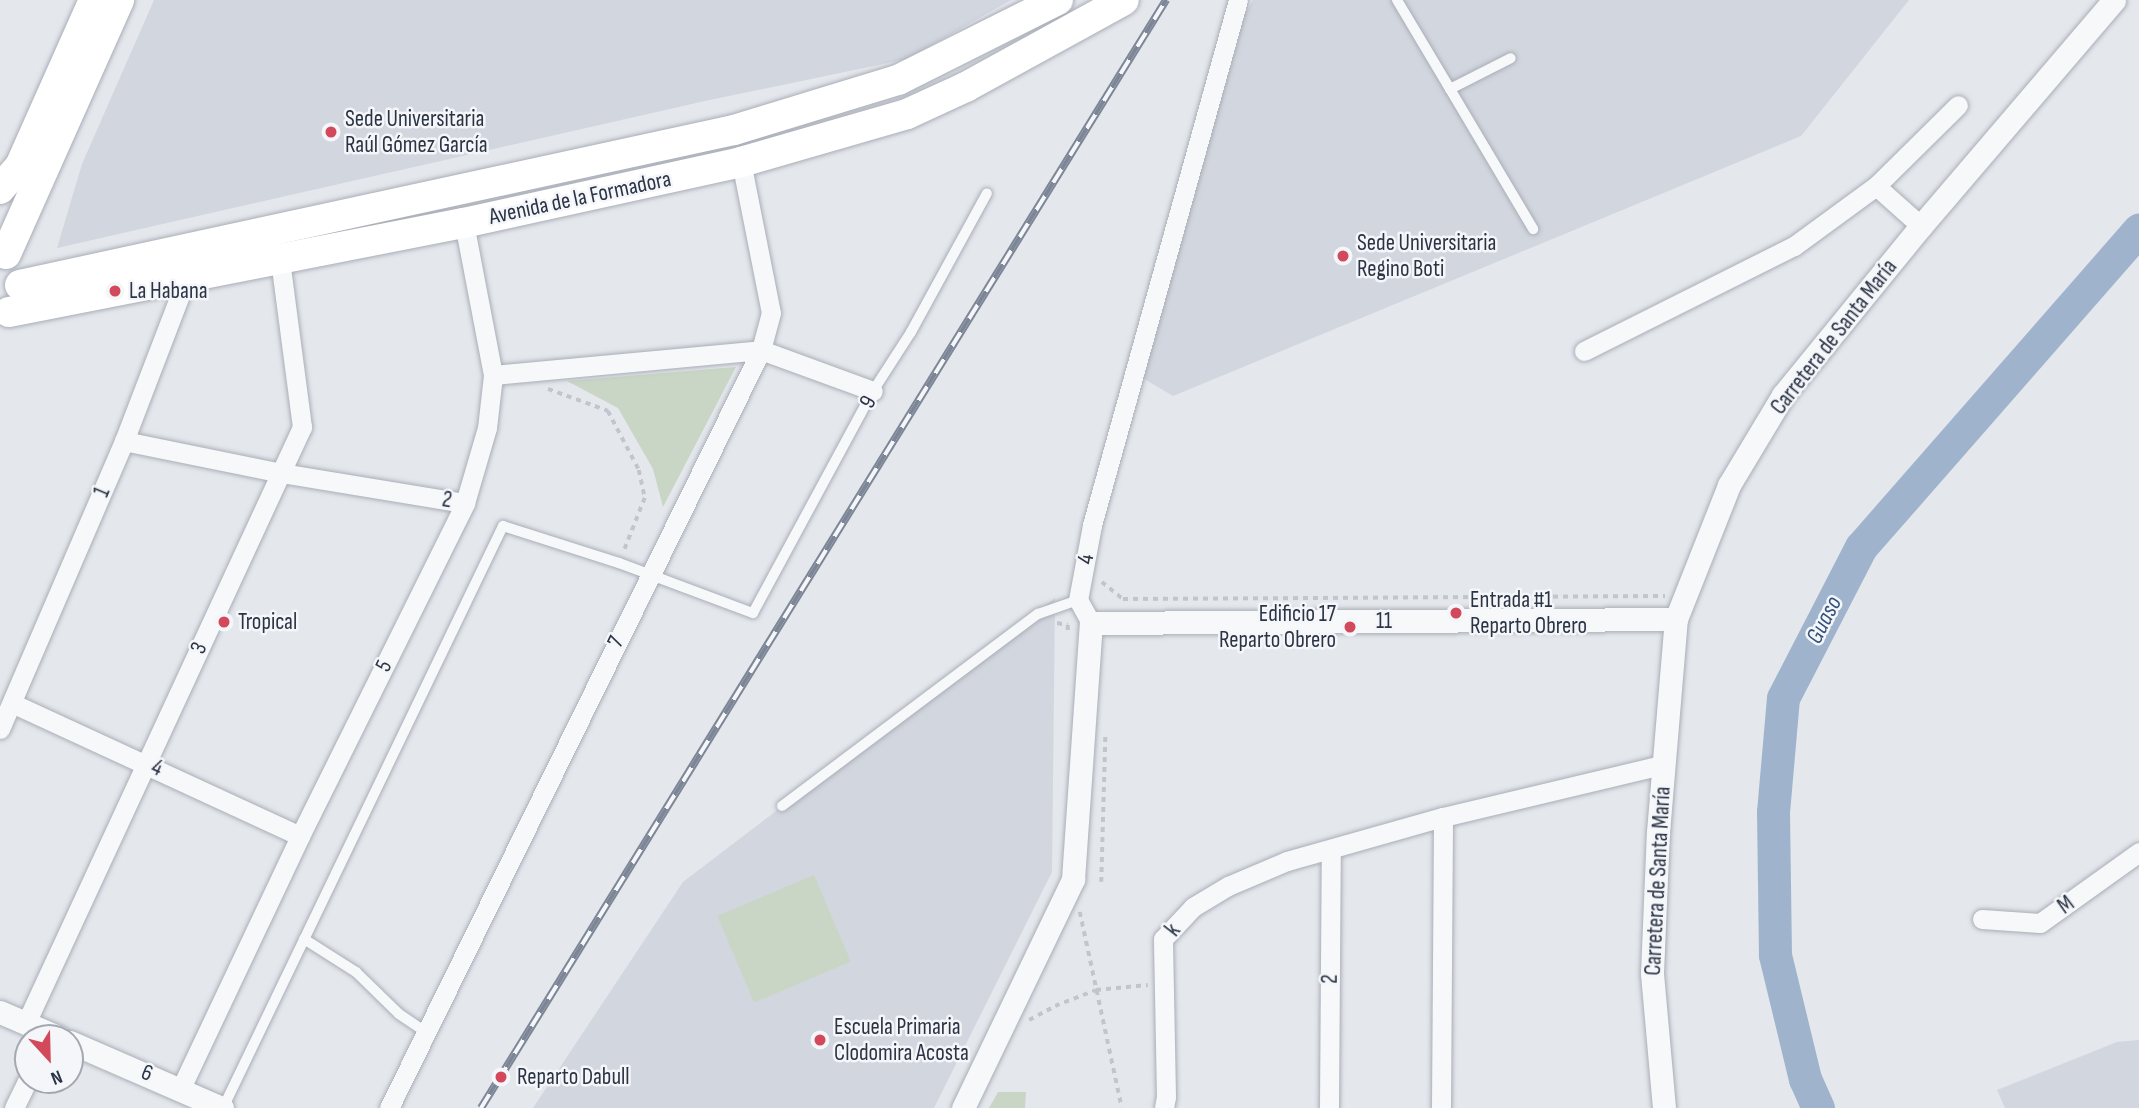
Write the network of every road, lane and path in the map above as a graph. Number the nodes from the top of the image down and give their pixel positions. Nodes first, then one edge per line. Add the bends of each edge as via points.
1 (94, 0) edge
2 (119, 0) edge
3 (1058, 0) edge
4 (1124, 0) edge
5 (1238, 0) edge
6 (1397, 0) edge
7 (2114, 0) edge
8 (1511, 58) dead end
9 (1450, 89) junction
10 (1958, 105) dead end
11 (741, 162) junction
12 (1876, 186) junction
13 (0, 189) edge
14 (987, 193) dead end
15 (464, 223) junction
16 (1921, 226) junction
17 (1533, 229) dead end
18 (3, 252) edge
19 (280, 260) junction
20 (185, 263) junction
21 (20, 285) junction
22 (5, 316) edge
23 (761, 350) junction
24 (1584, 351) dead end
25 (493, 375) junction
26 (544, 388) dead end
27 (873, 391) junction
28 (124, 441) junction
29 (281, 473) junction
30 (465, 503) junction
31 (619, 562) junction
32 (649, 573) junction
33 (1102, 582) dead end
34 (1685, 596) junction
35 (1078, 600) junction
36 (1676, 619) junction
37 (1091, 622) junction
38 (12, 703) junction
39 (0, 729) edge
40 (1105, 732) dead end
41 (146, 763) junction
42 (1665, 764) junction
43 (782, 806) dead end
44 (1443, 817) junction
45 (300, 836) junction
46 (1331, 850) junction
47 (2139, 852) edge
48 (1073, 879) junction
49 (1101, 882) dead end
50 (1982, 919) dead end
51 (304, 939) junction
52 (1164, 983) junction
53 (1097, 990) junction
54 (0, 1012) edge
55 (26, 1023) joint
56 (426, 1032) junction
57 (1000, 1036) junction
58 (84, 1048) edge
59 (181, 1088) junction
60 (222, 1108) edge
61 (389, 1108) edge
62 (963, 1108) edge
63 (1122, 1108) edge
64 (1164, 1108) edge
65 (1329, 1108) edge
66 (1441, 1108) edge
67 (1664, 1108) edge

1 - 13 main road via 20,166
2 - 18 main road
3 - 20 main road, Avenida de la Formadora via 898,80 734,130
4 - 11 main road, Avenida de la Formadora via 966,87 907,114
5 - 35 street, 4 via 1092,525
6 - 9 lane
7 - 16 street, Carretera de Santa María
8 - 9 lane
9 - 17 lane
10 - 12 street
11 - 15 main road, Avenida de la Formadora
11 - 23 street, 7 via 771,313
12 - 16 street
12 - 24 street via 1794,246
14 - 27 lane, 9
15 - 19 main road, Avenida de la Formadora
15 - 25 street, 5
16 - 34 street, Carretera de Santa María via 1783,395 1729,485
18 - 21 main road
19 - 20 main road, Avenida de la Formadora
19 - 29 street, 3 via 302,427
20 - 21 main road, Avenida de la Formadora
20 - 22 main road, Avenida de la Formadora
20 - 28 street, 1
21 - 22 main road
23 - 25 street
23 - 27 street
23 - 32 street, 7
25 - 30 street, 5 via 488,428
26 - 31 path via 608,411 639,470 645,498
27 - 32 lane, 9 via 753,613
28 - 29 street, 2
28 - 38 street, 1
29 - 30 street, 2
29 - 41 street, 3
30 - 45 street, 5
31 - 32 lane
31 - 51 lane via 503,526
32 - 56 street, 7
33 - 34 path via 1123,599
34 - 36 street, Carretera de Santa María
35 - 37 street
35 - 43 lane via 1038,614
36 - 37 street, 11
36 - 42 street, Carretera de Santa María
37 - 48 street
38 - 39 street, 1
38 - 41 street, 4
40 - 49 path
41 - 45 street, 4
41 - 55 street, 3
42 - 44 street, k
42 - 67 street, Carretera de Santa María via 1652,973
44 - 46 street, k
44 - 66 street
45 - 59 street, 5
46 - 52 street, k via 1287,861 1192,907 1163,939
46 - 65 street, 2
47 - 50 street, M via 2040,923
48 - 53 path
48 - 57 street
51 - 56 lane via 356,972
51 - 60 lane
52 - 53 path
52 - 64 street, k
53 - 57 path via 1055,1006
53 - 63 path
54 - 55 street
56 - 61 street, 7
57 - 62 street
58 - 59 street, 6
59 - 60 street, 6

